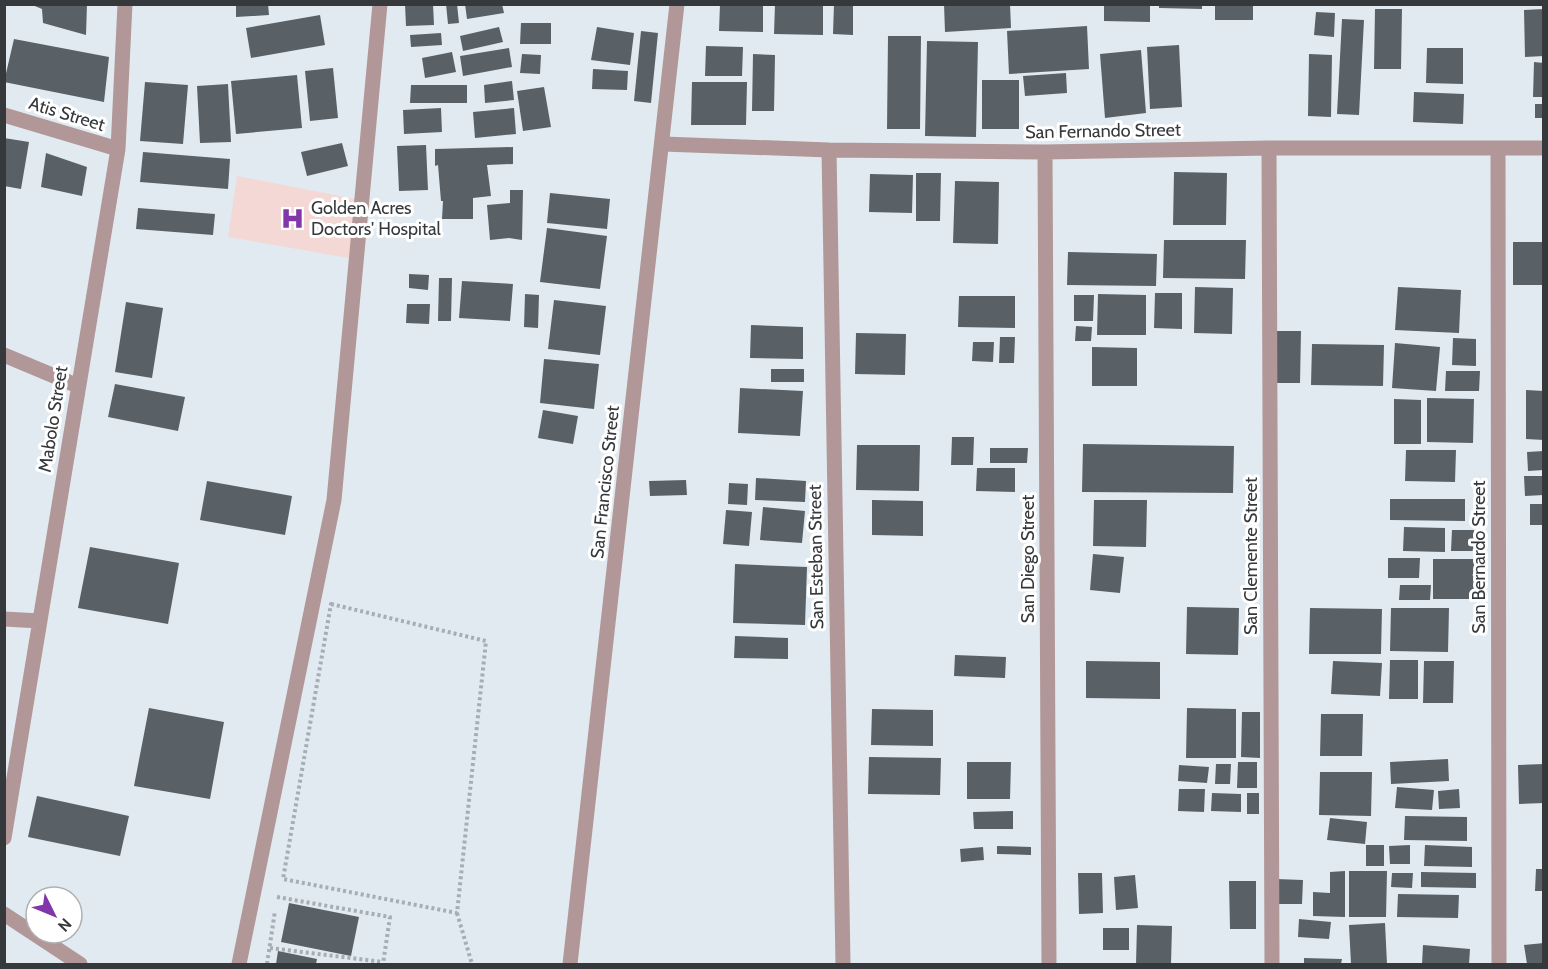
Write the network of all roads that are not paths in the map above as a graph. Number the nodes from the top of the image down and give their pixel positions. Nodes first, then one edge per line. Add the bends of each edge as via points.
1 (125, 4) edge
2 (380, 4) edge
3 (677, 4) edge
4 (4, 115) edge
5 (663, 144) junction
6 (1269, 148) junction
7 (1498, 148) junction
8 (1544, 148) edge
9 (118, 149) junction
10 (829, 150) junction
11 (1045, 152) junction
12 (4, 354) edge
13 (78, 386) junction
14 (4, 619) edge
15 (40, 621) junction
16 (4, 838) edge
17 (4, 914) edge
18 (80, 964) edge
19 (239, 964) edge
20 (570, 964) edge
21 (843, 964) edge
22 (1050, 964) edge
23 (1272, 964) edge
24 (1499, 964) edge

1 - 9 street, Mabolo Street
2 - 19 street via 334,500
3 - 5 street, San Francisco Street
4 - 9 street, Atis Street
5 - 10 street, San Fernando Street
5 - 20 street, San Francisco Street
6 - 7 street, San Fernando Street
6 - 11 street, San Fernando Street
6 - 23 street, San Clemente Street
7 - 8 street, San Fernando Street
7 - 24 street, San Bernardo Street
9 - 13 street, Mabolo Street
10 - 11 street, San Fernando Street
10 - 21 street, San Esteban Street
11 - 22 street, San Diego Street
12 - 13 street
13 - 15 street, Mabolo Street
14 - 15 street
15 - 16 street, Mabolo Street
17 - 18 street

